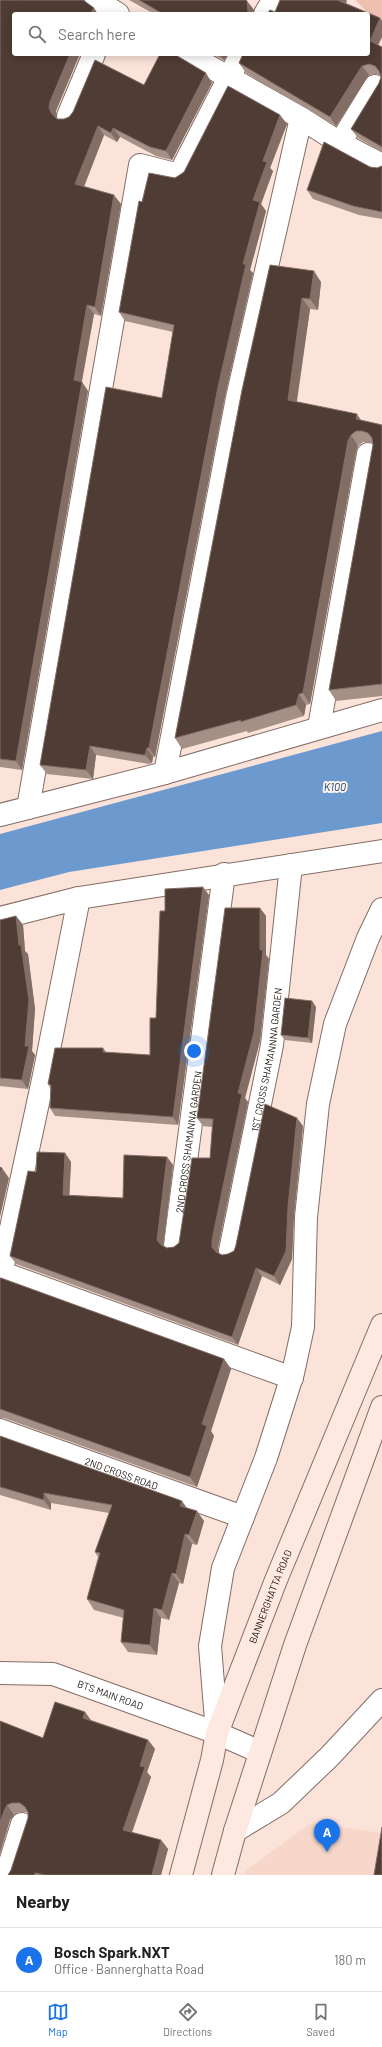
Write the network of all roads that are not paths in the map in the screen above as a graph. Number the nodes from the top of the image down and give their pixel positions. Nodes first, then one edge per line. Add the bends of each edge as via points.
1 (273, 0) edge
2 (266, 12) edge
3 (93, 56) edge
4 (191, 56) edge
5 (240, 56) edge
6 (228, 77) junction
7 (375, 86) edge
8 (68, 116) edge
9 (301, 118) junction
10 (340, 143) junction
11 (382, 165) edge
12 (368, 454) dead end
13 (382, 710) edge
14 (319, 727) junction
15 (165, 772) junction
16 (28, 808) junction
17 (0, 815) edge
18 (382, 851) edge
19 (291, 865) junction
20 (224, 874) junction
21 (79, 898) junction
22 (382, 910) edge
23 (0, 918) edge
24 (176, 1244) edge
25 (230, 1251) edge
26 (1, 1275) edge
27 (382, 1325) edge
28 (292, 1378) junction
29 (382, 1407) edge
30 (0, 1430) edge
31 (242, 1517) junction
32 (0, 1673) edge
33 (382, 1700) edge
34 (217, 1733) junction
35 (260, 1752) junction
36 (22, 1824) dead end
37 (235, 1831) junction
38 (6, 1875) edge
39 (181, 1875) edge
40 (223, 1875) edge

1 - 2 street
3 - 8 street
4 - 6 street
5 - 6 street
6 - 9 street
6 - 16 street via 179,175 140,165
7 - 10 street
9 - 10 street
9 - 15 street via 237,398
10 - 11 street
12 - 14 street
13 - 14 street
14 - 15 street
15 - 16 street
16 - 17 street
18 - 19 street
19 - 20 street
19 - 25 street, 1ST CROSS SHAMANNNA GARDEN via 272,1045
20 - 21 street
20 - 24 street, 2ND CROSS SHAMANNA GARDEN
21 - 23 street
21 - 26 street
22 - 28 street via 368,938 335,1024 318,1104 306,1217 303,1327
26 - 28 street
27 - 34 main road, BANNERGHATTA ROAD via 276,1580
28 - 31 street via 266,1458
29 - 35 main road via 295,1644
30 - 31 street, 2ND CROSS ROAD
31 - 34 street via 223,1568 210,1646
32 - 34 street, BTS MAIN ROAD via 53,1674
33 - 37 street via 330,1756 281,1803
34 - 35 street, BTS MAIN ROAD
34 - 39 main road, BANNERGHATTA ROAD
35 - 37 main road
36 - 38 street
37 - 40 main road

